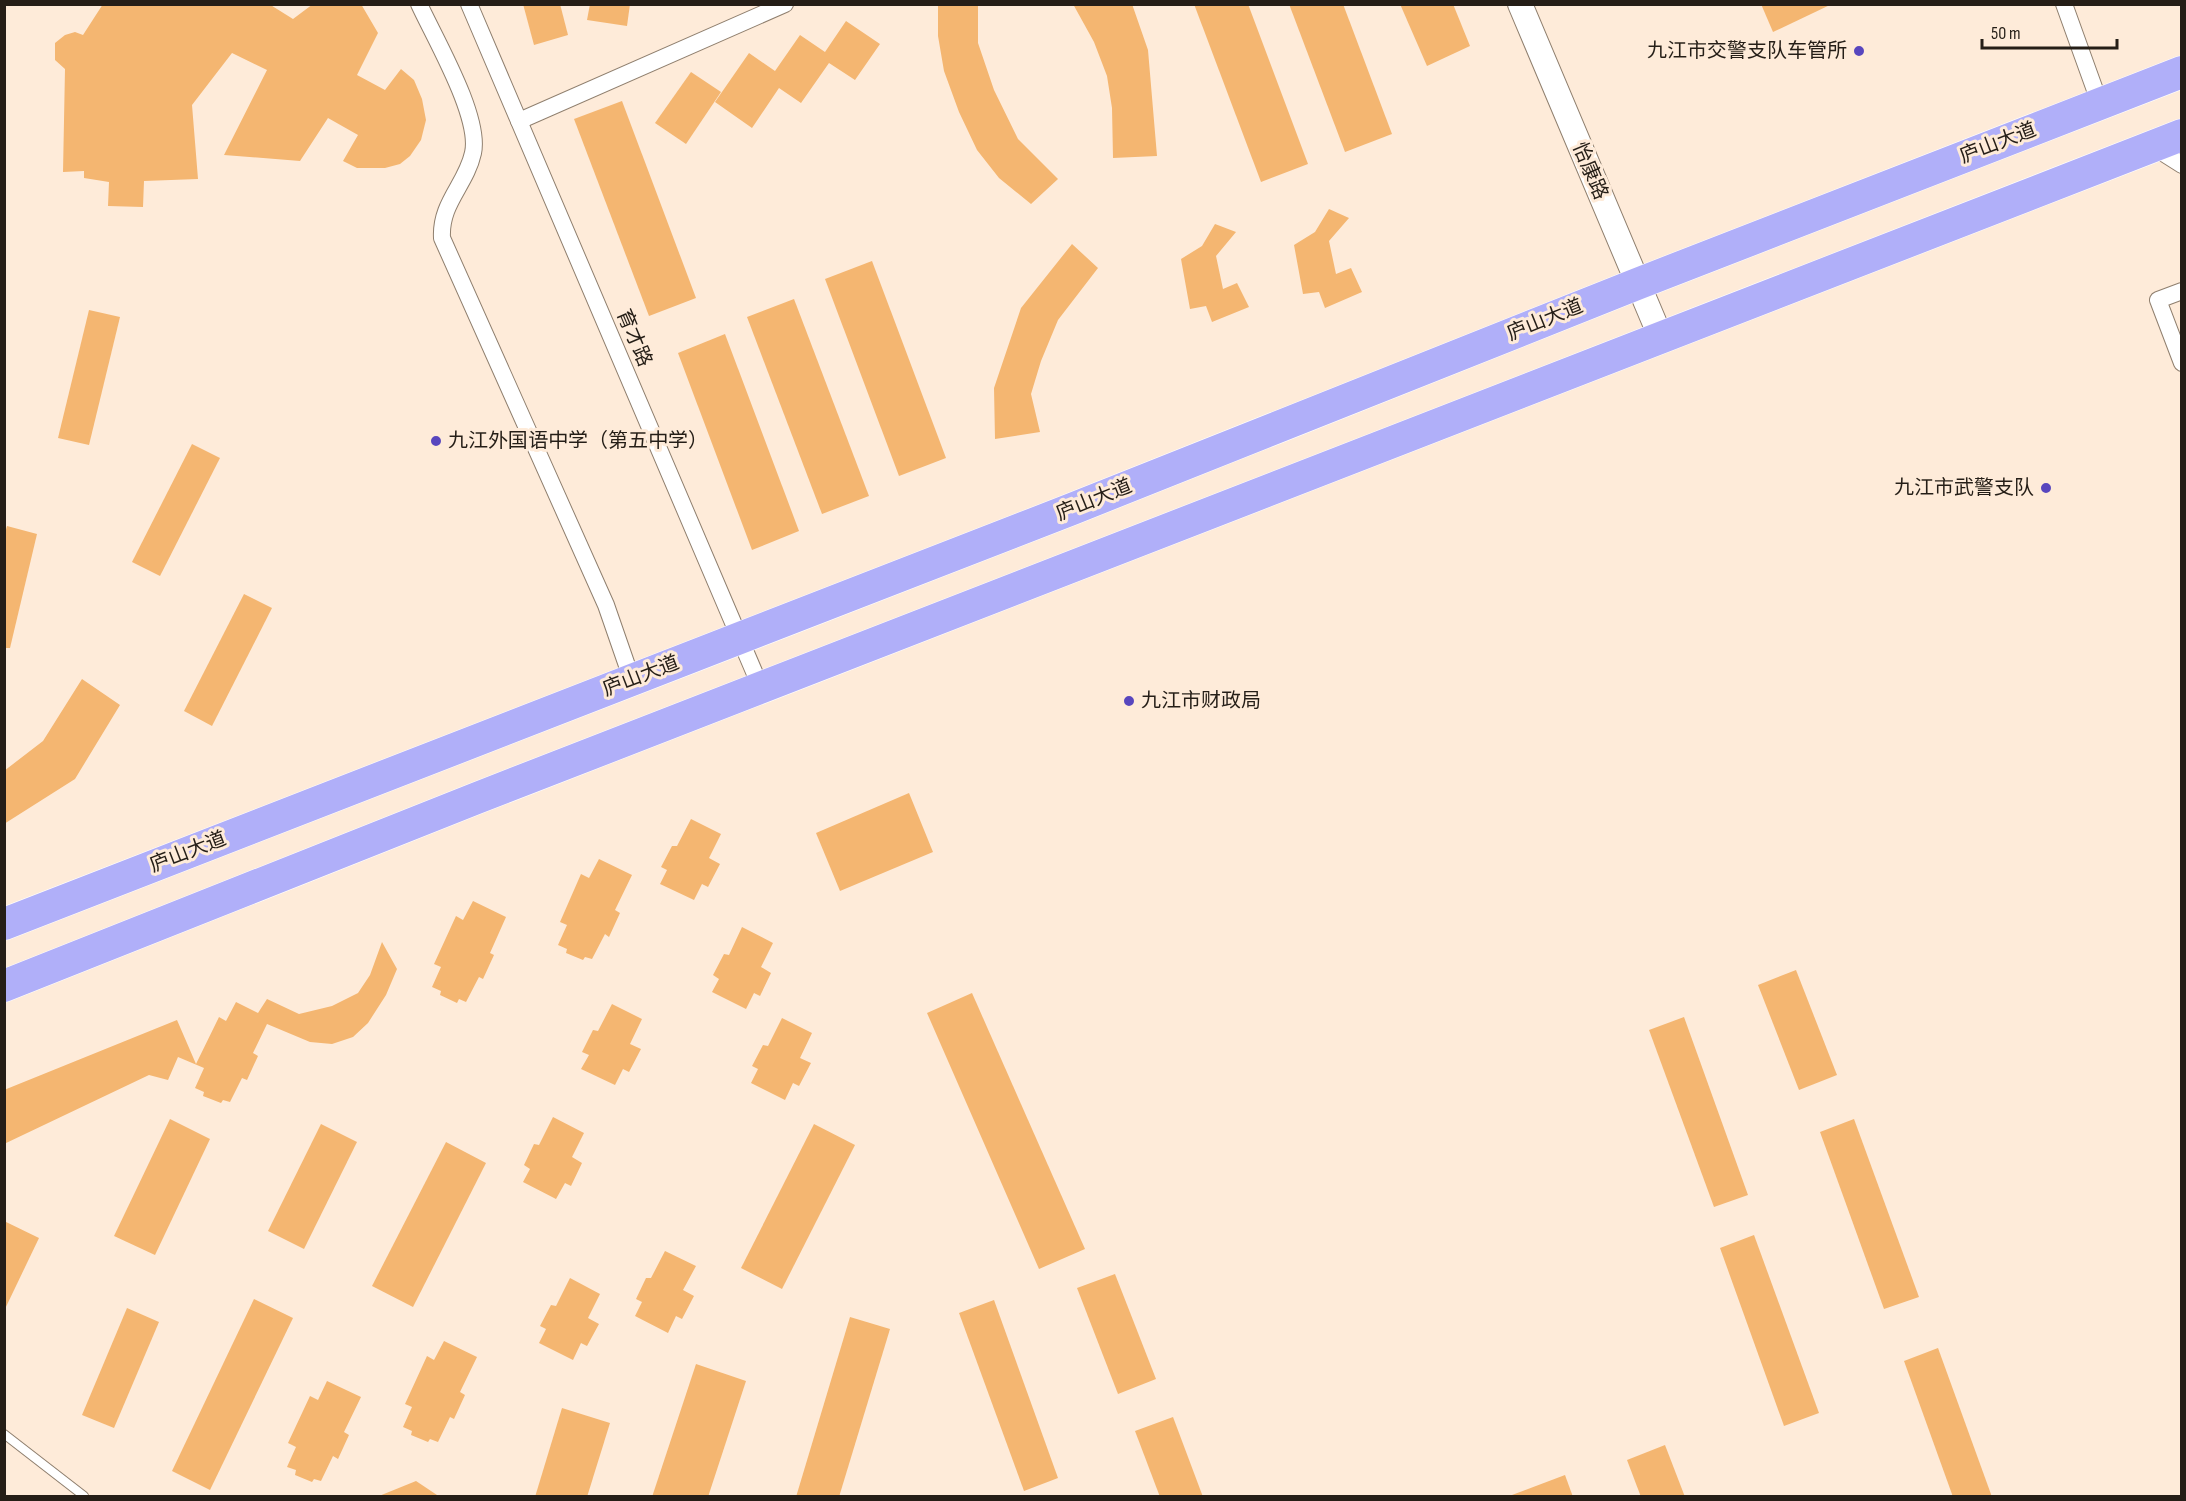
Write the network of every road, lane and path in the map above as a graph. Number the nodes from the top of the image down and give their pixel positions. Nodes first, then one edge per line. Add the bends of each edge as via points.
1 (419, 4) edge
2 (469, 4) edge
3 (785, 4) edge
4 (1520, 4) edge
5 (2064, 4) edge
6 (2181, 72) edge
7 (2100, 104) junction
8 (519, 121) junction
9 (2181, 135) edge
10 (2152, 146) junction
11 (2181, 165) edge
12 (1637, 284) junction
13 (2181, 291) edge
14 (1661, 338) junction
15 (2181, 363) edge
16 (740, 638) junction
17 (632, 680) junction
18 (761, 688) junction
19 (4, 924) edge
20 (4, 986) edge
21 (4, 1434) edge
22 (84, 1497) edge

1 - 17 street via 466,104 474,131 473,153 441,223 442,238 606,605
2 - 8 street, 育才路
3 - 8 street
4 - 12 street, 怡康路
5 - 7 street
6 - 7 highway, 庐山大道
7 - 12 highway, 庐山大道
8 - 16 street, 育才路
9 - 10 highway
10 - 11 street
10 - 14 highway
12 - 14 street, 怡康路
12 - 16 highway, 庐山大道
13 - 15 street via 2158,300
14 - 18 highway
16 - 17 highway, 庐山大道
16 - 18 street, 育才路
17 - 19 highway, 庐山大道
18 - 20 highway
21 - 22 lane

